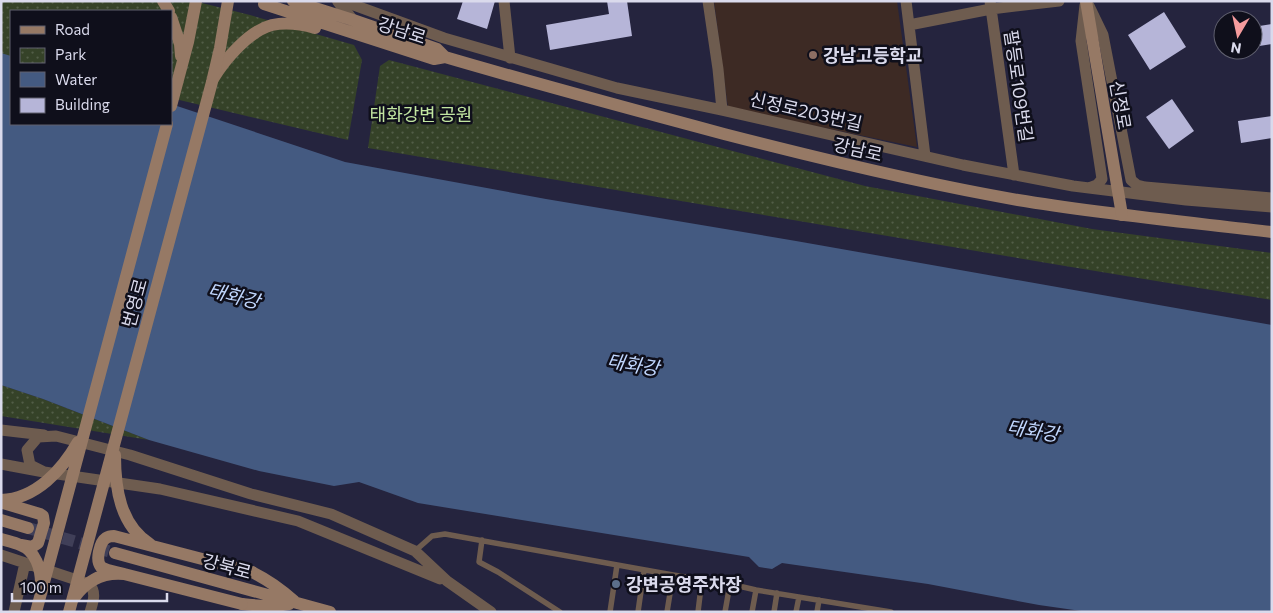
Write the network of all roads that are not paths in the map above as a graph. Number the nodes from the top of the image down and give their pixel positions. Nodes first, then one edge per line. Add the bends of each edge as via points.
1 (196, 1) edge
2 (228, 1) edge
3 (294, 1) edge
4 (338, 1) edge
5 (343, 1) edge
6 (504, 1) edge
7 (708, 1) edge
8 (906, 1) edge
9 (1060, 1) edge
10 (1086, 1) edge
11 (264, 4) dead end
12 (365, 5) edge
13 (991, 5) edge
14 (353, 20) junction
15 (172, 21) edge
16 (909, 25) junction
17 (368, 37) junction
18 (444, 57) junction
19 (510, 58) junction
20 (180, 72) junction
21 (212, 82) junction
22 (172, 102) edge
23 (722, 110) junction
24 (167, 125) edge
25 (925, 156) junction
26 (1014, 175) junction
27 (1089, 188) junction
28 (1272, 198) edge
29 (1272, 208) edge
30 (1122, 215) junction
31 (1272, 232) edge
32 (1, 430) edge
33 (84, 432) junction
34 (56, 436) junction
35 (115, 440) junction
36 (1, 463) edge
37 (44, 472) junction
38 (1, 501) edge
39 (1, 520) edge
40 (28, 528) tunnel mouth
41 (1, 539) edge
42 (482, 540) junction
43 (21, 545) junction
44 (157, 547) junction
45 (415, 551) junction
46 (115, 553) tunnel mouth
47 (1, 556) edge
48 (25, 563) junction
49 (617, 565) junction
50 (644, 570) junction
51 (124, 574) junction
52 (673, 575) junction
53 (702, 579) junction
54 (447, 581) junction
55 (730, 584) junction
56 (756, 590) junction
57 (41, 592) junction
58 (777, 593) junction
59 (799, 597) junction
60 (819, 600) junction
61 (70, 606) edge
62 (295, 607) edge
63 (14, 612) edge
64 (36, 612) edge
65 (90, 612) edge
66 (330, 612) edge
67 (491, 612) edge
68 (560, 612) edge
69 (610, 612) edge
70 (638, 612) edge
71 (667, 612) edge
72 (698, 612) edge
73 (725, 612) edge
74 (752, 612) edge
75 (774, 612) edge
76 (796, 612) edge
77 (817, 612) edge
78 (891, 612) edge

1 - 20 main road
2 - 21 main road, 번영로, bridge
3 - 14 main road, 강남로
4 - 14 street
5 - 12 street, 신정로203번길
6 - 19 street
7 - 23 street
8 - 16 street
9 - 13 street
10 - 27 street via 1081,41 1102,179 1098,185
10 - 28 street via 1104,35 1131,180 1145,187
10 - 30 main road, 신정로, bridge
11 - 17 main road, 강남로
12 - 19 street, 신정로203번길 via 444,38
13 - 16 street
13 - 26 street, 팔등로109번길
14 - 17 street
14 - 18 main road, 강남로 via 437,49
15 - 20 main road via 180,44
16 - 25 street
17 - 18 main road, 강남로 via 434,59
17 - 21 main road, bridge via 348,39 305,25 286,23 271,26 248,39 228,58
18 - 30 main road, 강남로 via 614,105 857,167 1018,200
19 - 23 street, 신정로203번길 via 617,88
20 - 22 main road
21 - 35 main road, 번영로, bridge
23 - 25 street, 신정로203번길
24 - 33 main road, 번영로, bridge
25 - 26 street, 신정로203번길
26 - 27 street, 신정로203번길
27 - 29 street, 신정로203번길
30 - 31 main road, 강남로
32 - 34 street
33 - 38 main road, bridge via 69,456 43,484 25,495
33 - 57 main road, 번영로, bridge
34 - 37 street via 38,437 27,450 30,465
34 - 45 street via 130,455 251,494 331,514
35 - 44 main road, bridge via 116,472 123,511 142,538
35 - 61 main road, 번영로, bridge
36 - 37 street
37 - 54 street via 160,489 298,521
38 - 43 main road, bridge via 43,516 38,544 32,547
39 - 40 main road
41 - 43 main road, bridge
42 - 45 lane via 445,534 432,536
42 - 49 lane
42 - 68 lane via 478,562
43 - 57 main road, bridge via 38,564
44 - 51 main road, bridge via 114,536 105,538 98,562 106,569
44 - 62 main road, bridge via 252,572 281,589
45 - 54 street
46 - 62 main road, 강북로
47 - 48 street
48 - 63 street
48 - 65 street via 89,584 94,598
49 - 50 lane
49 - 69 lane
50 - 52 lane
50 - 70 lane
51 - 61 main road, bridge via 99,577 84,586
51 - 62 main road, bridge via 242,604
52 - 53 lane
52 - 71 lane
53 - 55 lane
53 - 72 lane
54 - 67 street
55 - 56 lane
55 - 73 lane
56 - 58 lane
56 - 74 lane
57 - 64 main road, 번영로, bridge
58 - 59 lane
58 - 75 lane
59 - 60 lane
59 - 76 lane
60 - 77 lane
60 - 78 lane
62 - 66 main road, 강북로

